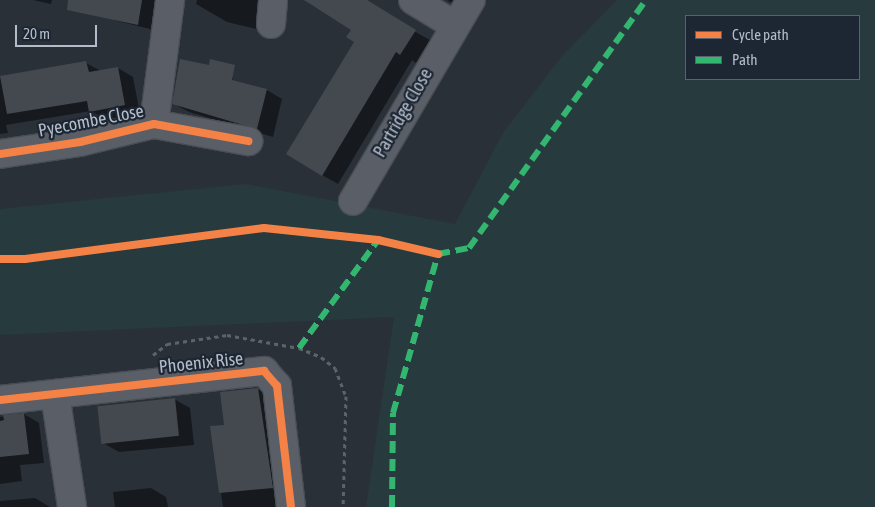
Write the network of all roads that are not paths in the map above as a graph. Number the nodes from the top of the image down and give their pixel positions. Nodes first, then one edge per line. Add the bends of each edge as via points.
1 (170, 0) edge
2 (413, 0) edge
3 (470, 0) edge
4 (454, 24) junction
5 (154, 124) junction
6 (248, 141) dead end
7 (0, 154) edge
8 (353, 201) dead end
9 (55, 394) junction
10 (0, 400) edge
11 (72, 507) edge
12 (291, 507) edge

1 - 5 street, Pyecombe Close
2 - 4 street
3 - 4 street, Partridge Close
4 - 8 street, Partridge Close
5 - 6 street, Pyecombe Close
5 - 7 street, Pyecombe Close via 80,142
9 - 10 street, Phoenix Rise
9 - 11 street
9 - 12 street, Phoenix Rise via 264,371 277,386

